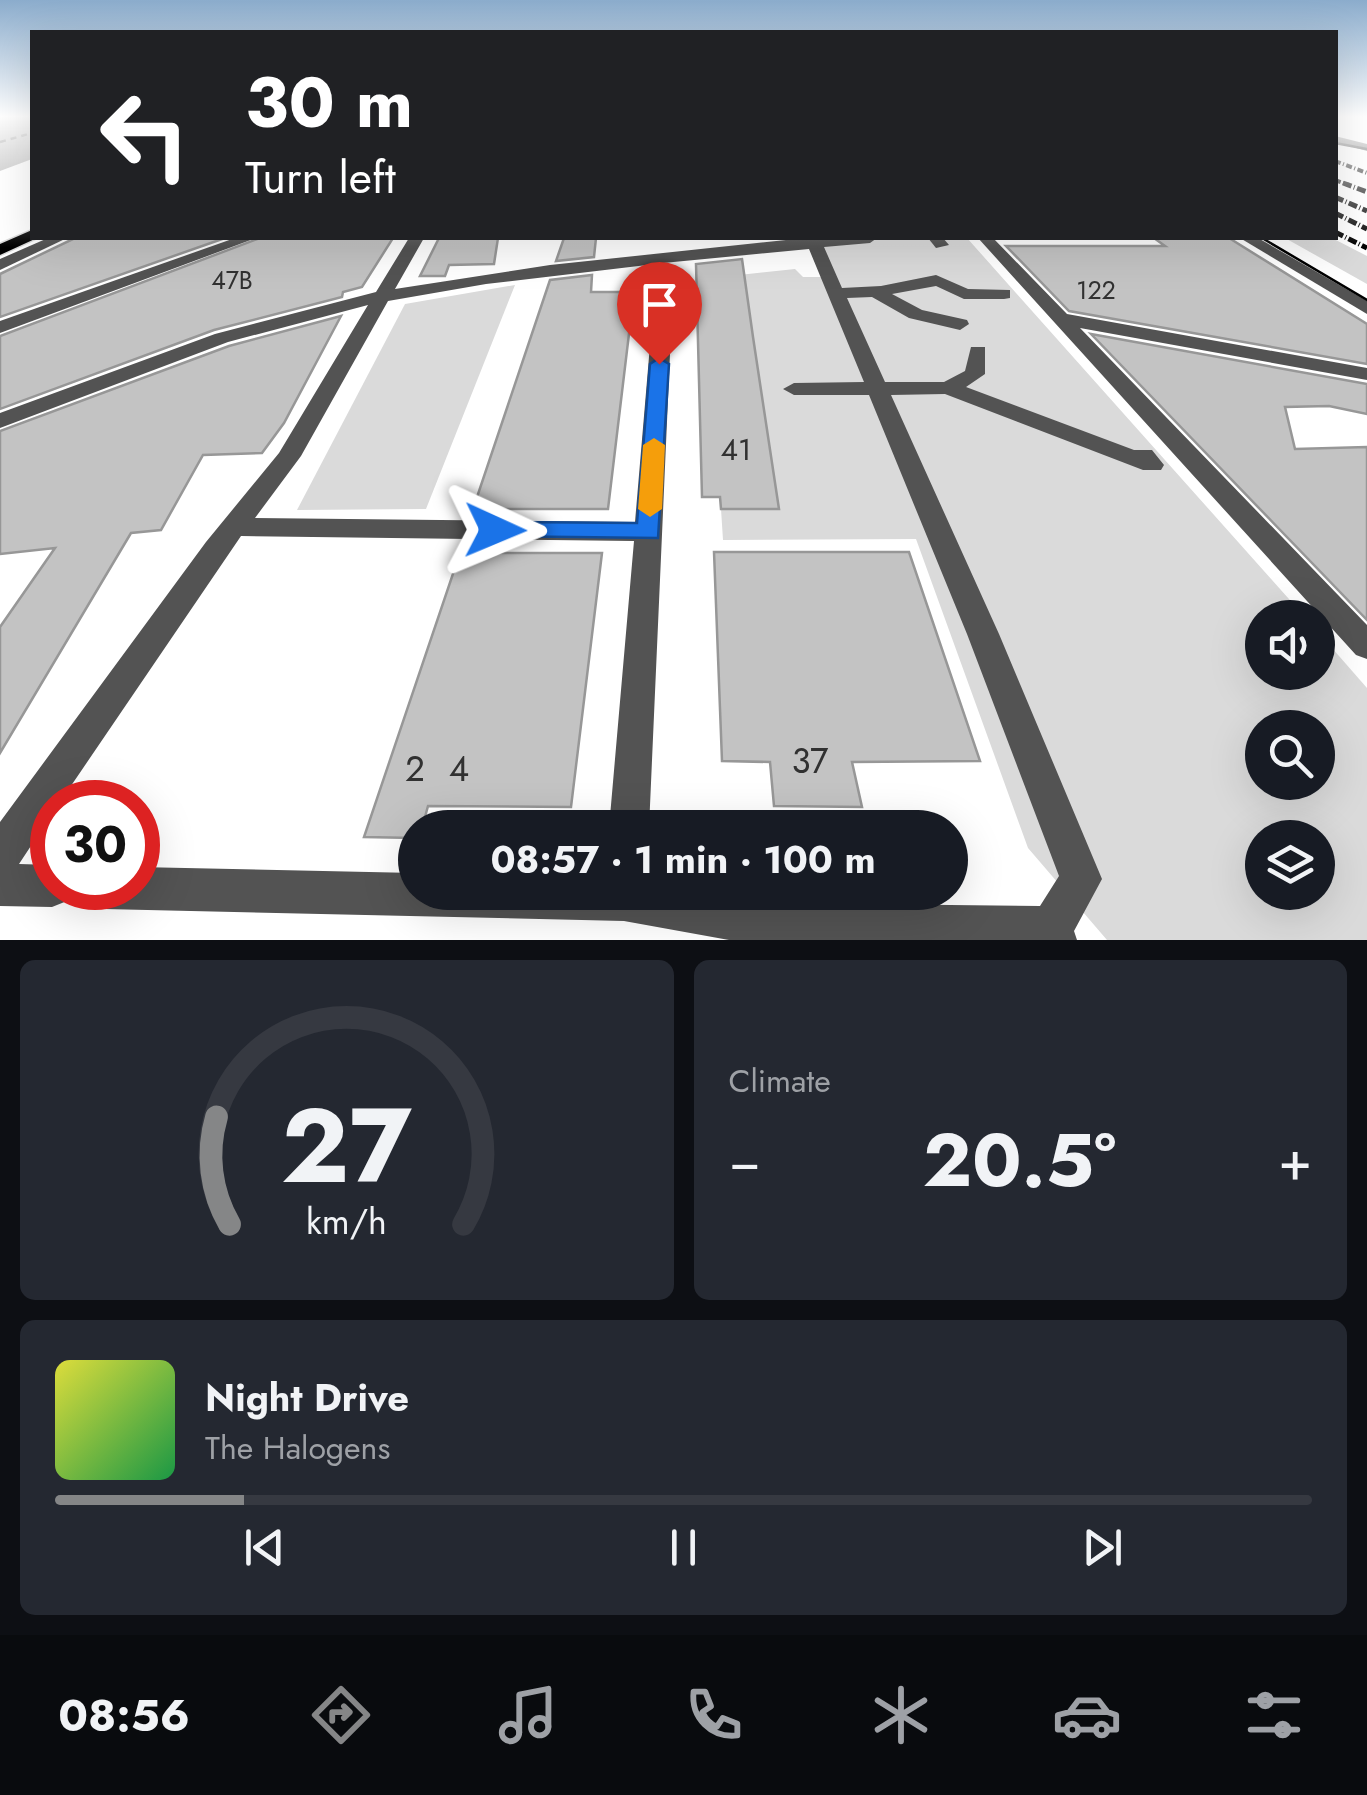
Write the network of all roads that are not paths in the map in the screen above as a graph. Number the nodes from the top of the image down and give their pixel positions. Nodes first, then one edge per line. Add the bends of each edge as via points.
1 (30, 224) edge
2 (30, 236) edge
3 (0, 237) edge
4 (55, 240) edge
5 (242, 240) edge
6 (415, 240) edge
7 (976, 240) edge
8 (987, 240) edge
9 (1251, 240) edge
10 (814, 241) edge
11 (0, 250) edge
12 (654, 261) junction
13 (0, 265) edge
14 (875, 292) junction
15 (837, 293) junction
16 (1004, 294) junction
17 (383, 296) junction
18 (1367, 309) edge
19 (1020, 312) dead end
20 (1064, 319) junction
21 (960, 324) dead end
22 (0, 327) edge
23 (978, 351) dead end
24 (1367, 374) edge
25 (874, 385) junction
26 (794, 388) dead end
27 (950, 392) junction
28 (0, 421) edge
29 (1143, 455) dead end
30 (233, 527) junction
31 (649, 532) junction
32 (1367, 646) edge
33 (630, 810) edge
34 (0, 856) edge
35 (0, 886) edge
36 (30, 886) edge
37 (160, 889) edge
38 (398, 893) edge
39 (678, 910) edge
40 (768, 933) edge
41 (1053, 934) edge

1 - 3 main road
2 - 11 main road
4 - 13 street
5 - 22 street
6 - 17 street
7 - 16 street via 1003,271
8 - 20 street
9 - 18 street
10 - 12 street
10 - 15 street
12 - 17 street
12 - 31 street via 664,286
14 - 15 street
14 - 16 street via 926,278 964,294
14 - 21 street via 916,314
15 - 25 street
16 - 19 street
17 - 28 street via 208,342
17 - 30 street via 288,456
20 - 24 street
20 - 32 street
23 - 27 street via 975,374
25 - 26 street
25 - 27 street
25 - 41 street via 1080,879
27 - 29 street via 1152,465
30 - 31 street
30 - 34 street
31 - 33 street
35 - 36 street
37 - 38 street
39 - 40 street
40 - 41 street

